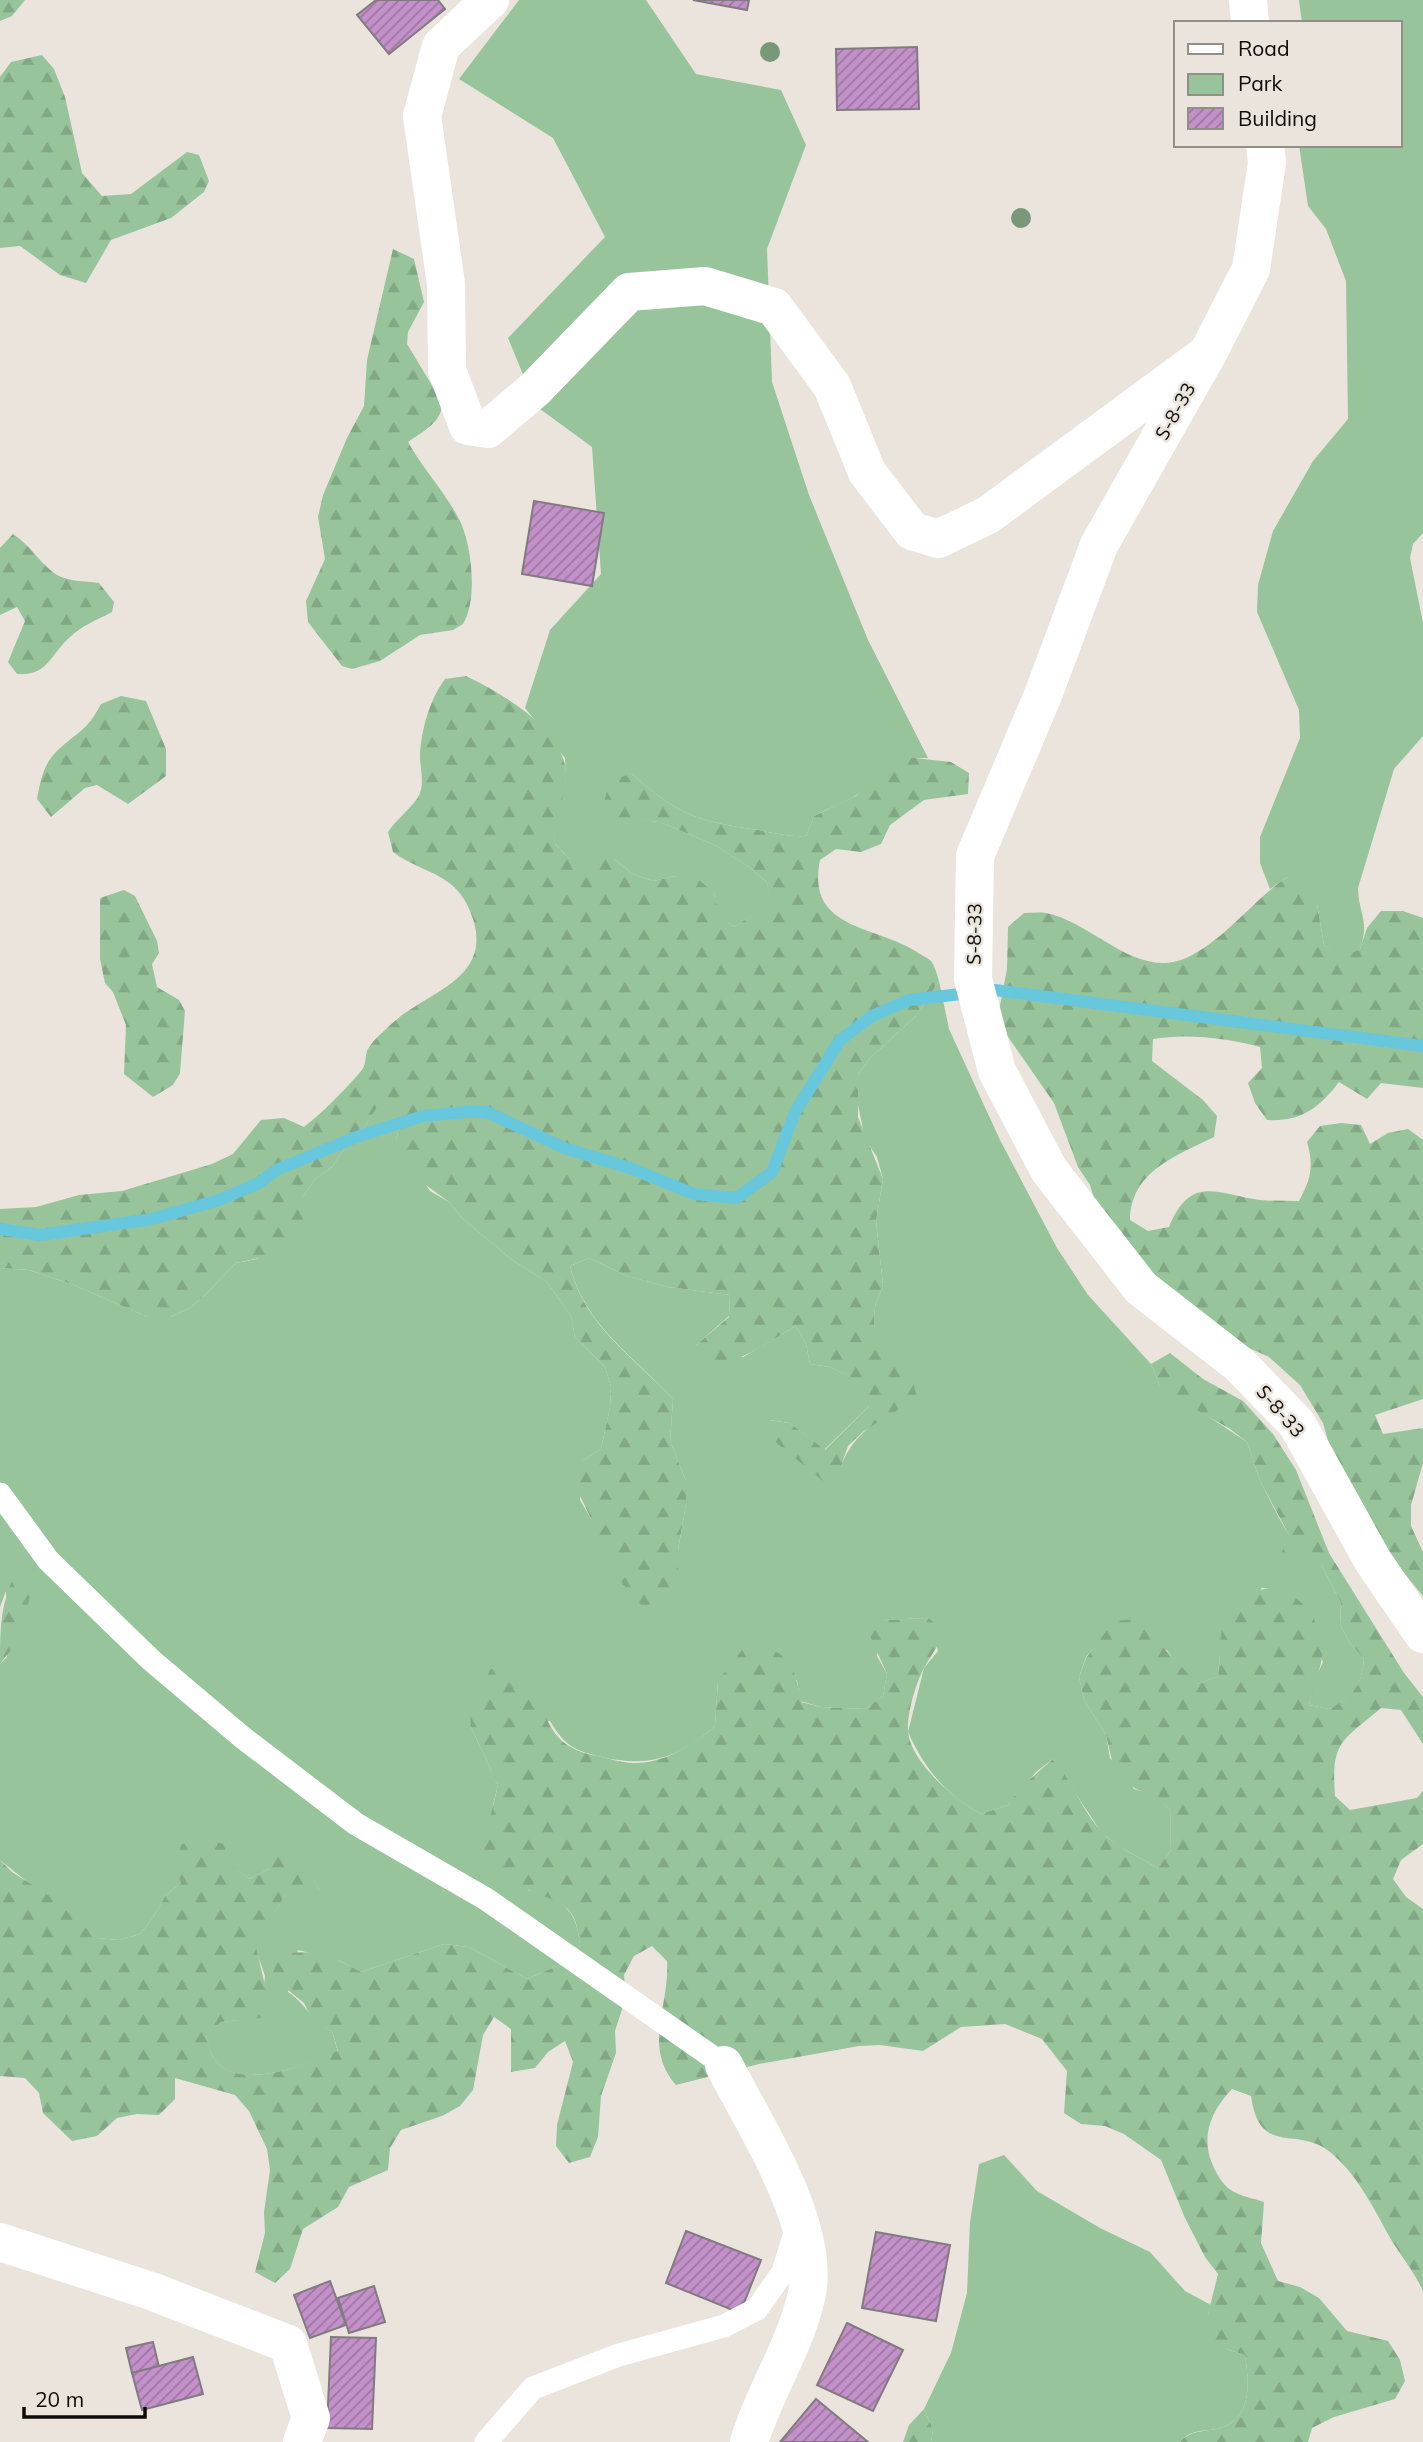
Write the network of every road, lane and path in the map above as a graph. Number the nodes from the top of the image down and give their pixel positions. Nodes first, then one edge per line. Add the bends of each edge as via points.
1 (490, 0) edge
2 (1248, 0) edge
3 (1251, 21) edge
4 (1265, 147) edge
5 (1208, 353) junction
6 (0, 1494) edge
7 (1423, 1634) edge
8 (724, 2065) joint
9 (800, 2214) junction
10 (0, 2242) edge
11 (302, 2442) edge
12 (486, 2442) edge
13 (749, 2442) edge

1 - 5 street via 441,46 422,116 446,284 447,370 468,426 488,429 535,389 629,292 705,286 774,307 832,386 867,472 912,531 938,539 988,515
2 - 3 street
4 - 5 street, Տ-8-33 / Տ-8-33 via 1267,163 1251,269
5 - 7 street, Տ-8-33 / Տ-8-33 via 1099,545 1043,695 975,856 973,979 998,1071 1049,1170 1141,1288 1240,1365 1297,1424 1373,1561
6 - 8 lane via 48,1560 151,1660 242,1737 356,1824 486,1899
8 - 9 street
9 - 12 lane via 783,2272 757,2309 724,2326 619,2356 533,2388
9 - 13 street via 807,2296
10 - 11 street via 151,2291 288,2344 311,2418

